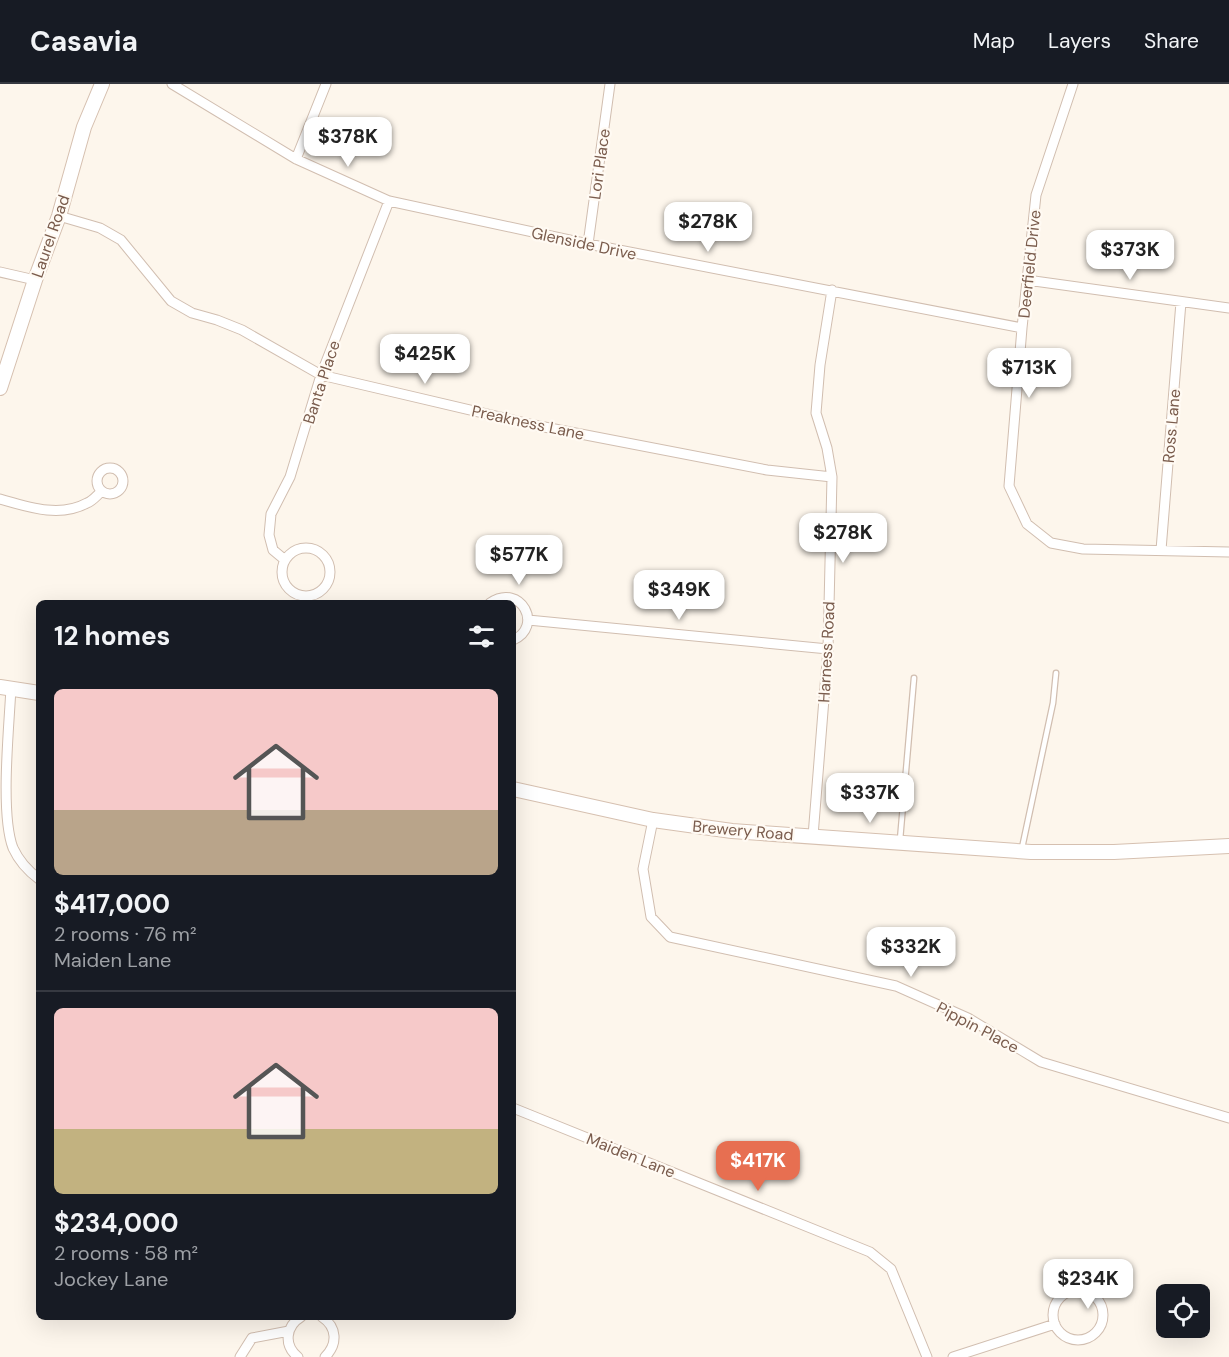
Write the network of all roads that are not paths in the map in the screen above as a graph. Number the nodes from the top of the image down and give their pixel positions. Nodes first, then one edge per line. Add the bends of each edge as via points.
1 (102, 84) edge
2 (172, 84) edge
3 (327, 84) edge
4 (610, 84) edge
5 (1073, 84) edge
6 (296, 159) junction
7 (389, 201) junction
8 (59, 216) junction
9 (588, 244) junction
10 (0, 272) edge
11 (35, 280) junction
12 (1028, 280) junction
13 (832, 291) junction
14 (1181, 302) junction
15 (1229, 308) edge
16 (1022, 328) junction
17 (321, 375) junction
18 (0, 388) edge
19 (832, 477) junction
20 (102, 491) dead end
21 (0, 499) edge
22 (1161, 550) junction
23 (1229, 552) edge
24 (285, 560) junction
25 (495, 600) edge
26 (528, 620) junction
27 (516, 638) edge
28 (828, 649) junction
29 (1056, 673) dead end
30 (914, 678) dead end
31 (6, 687) edge
32 (36, 692) edge
33 (516, 790) edge
34 (653, 820) junction
35 (813, 836) junction
36 (900, 842) junction
37 (1229, 846) edge
38 (1022, 851) junction
39 (36, 877) edge
40 (516, 1108) edge
41 (1229, 1118) edge
42 (297, 1320) edge
43 (326, 1320) edge
44 (1055, 1324) junction
45 (289, 1331) junction
46 (240, 1357) edge
47 (297, 1357) edge
48 (325, 1357) edge
49 (927, 1357) edge
50 (953, 1357) edge

1 - 8 street, Laurel Road via 84,127
2 - 6 street, Glenside Drive
3 - 6 street
4 - 9 street, Lori Place
5 - 12 street, Deerfield Drive via 1036,195
6 - 7 street, Glenside Drive
7 - 9 street, Glenside Drive
7 - 17 street, Banta Place
8 - 11 street, Laurel Road
8 - 17 street, Preakness Lane via 100,228 121,240 171,301 192,313 242,330
9 - 13 street, Glenside Drive
10 - 11 street
11 - 18 street, Laurel Road
12 - 14 street
12 - 16 street, Deerfield Drive
13 - 16 street, Glenside Drive
13 - 19 street, Harness Road via 816,413
14 - 15 street
14 - 22 street, Ross Lane
16 - 22 street, Deerfield Drive via 1009,486 1027,524 1051,543 1083,549
17 - 19 street, Preakness Lane via 534,425 767,470
17 - 24 street, Banta Place via 290,477 271,514 268,535 273,550
19 - 28 street, Harness Road
20 - 21 street via 88,503 71,509 41,510
22 - 23 street, Deerfield Drive
24 - 24 street via 298,550 318,552 329,564 327,585 310,596 294,593 284,581
25 - 26 street via 518,600
26 - 27 street via 523,633
26 - 28 street
28 - 35 street, Harness Road
29 - 38 lane
30 - 36 lane
31 - 32 street
31 - 39 street via 4,809 12,846 26,869
33 - 34 street, Brewery Road
34 - 35 street, Brewery Road via 732,831
34 - 41 street, Pippin Place via 643,869 651,917 670,937 896,986 968,1018 1041,1062
35 - 36 street, Brewery Road
36 - 38 street, Brewery Road
37 - 38 street, Brewery Road via 1114,852
40 - 49 street, Maiden Lane via 870,1252 891,1269
42 - 45 street
43 - 48 street via 335,1338
44 - 44 street via 1054,1307 1064,1294 1074,1290 1090,1293 1101,1306 1102,1323 1088,1338 1071,1339
44 - 50 street
45 - 46 street via 252,1338
45 - 47 street via 289,1347

